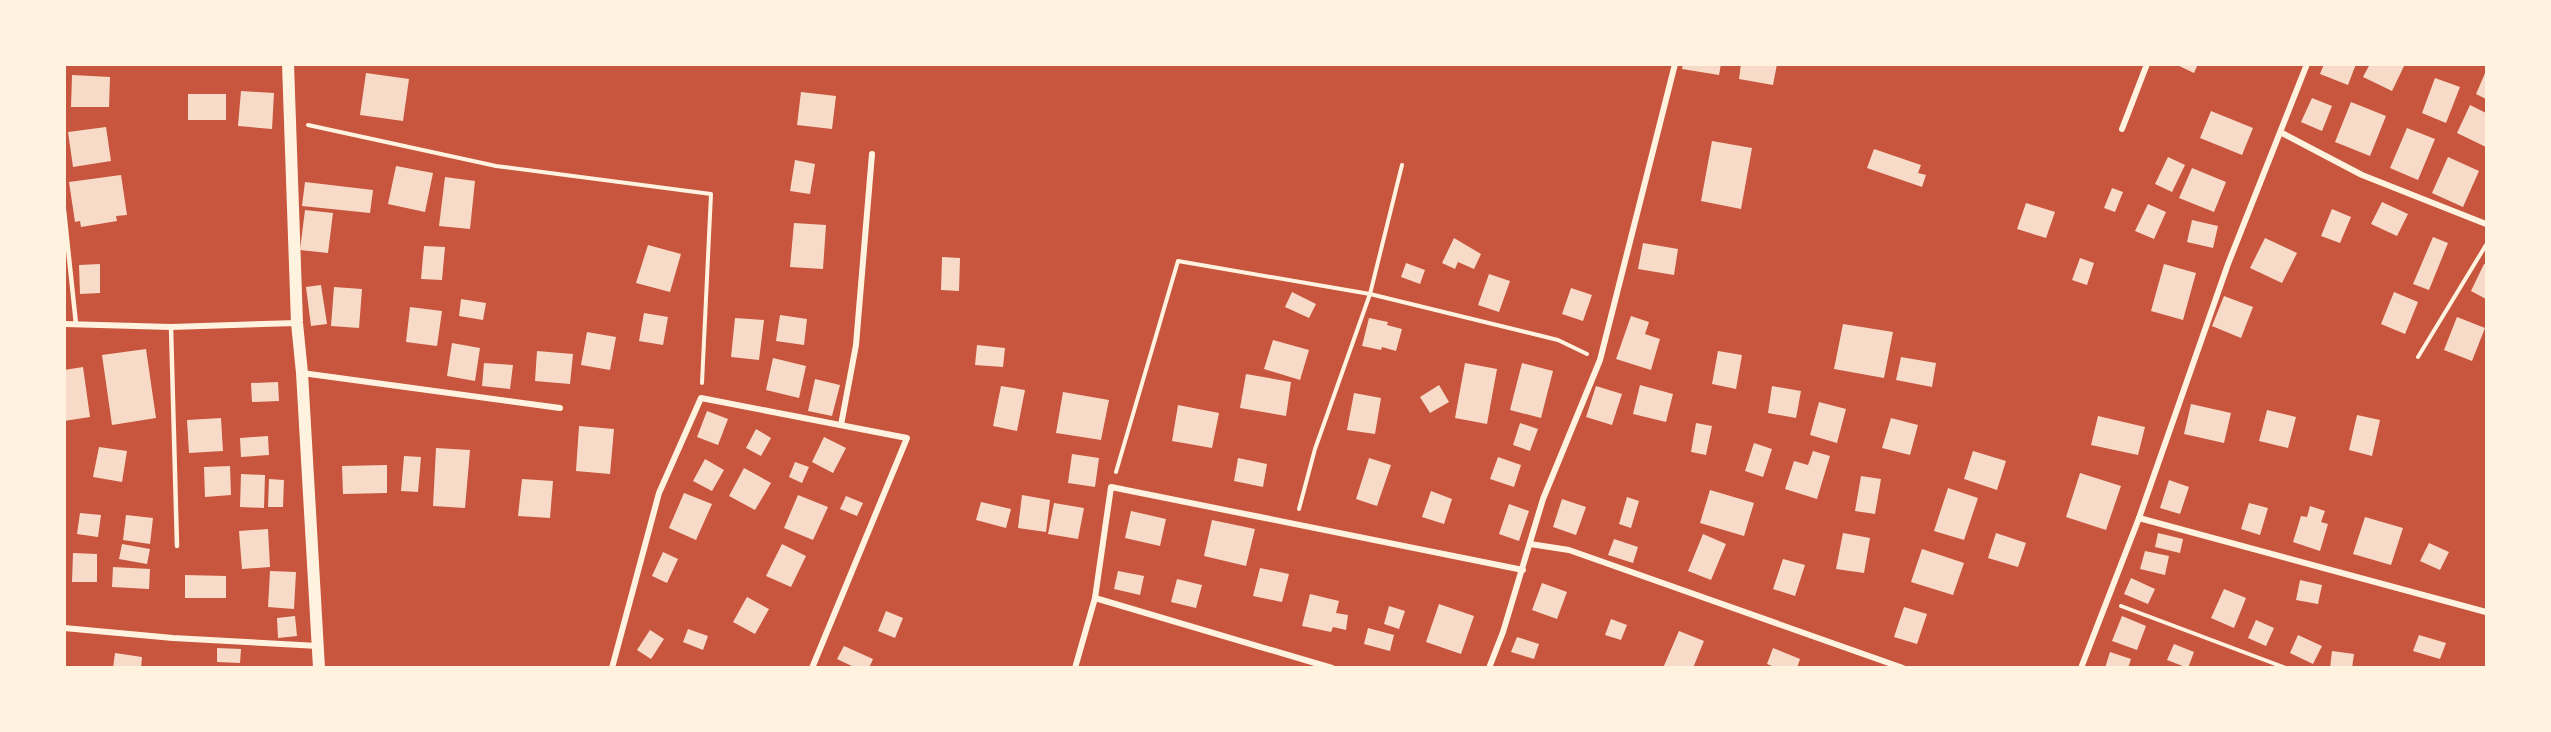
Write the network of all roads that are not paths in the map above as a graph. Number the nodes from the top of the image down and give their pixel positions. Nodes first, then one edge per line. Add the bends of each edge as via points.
1 (288, 64) edge
2 (1675, 64) edge
3 (2147, 64) edge
4 (2307, 64) edge
5 (2122, 129) dead end
6 (2282, 133) junction
7 (872, 154) dead end
8 (64, 210) edge
9 (2487, 224) edge
10 (297, 323) junction
11 (64, 324) edge
12 (76, 324) junction
13 (171, 327) junction
14 (302, 373) junction
15 (560, 408) dead end
16 (841, 425) junction
17 (2139, 518) junction
18 (1530, 544) junction
19 (177, 546) dead end
20 (1523, 570) junction
21 (1095, 598) junction
22 (2487, 612) edge
23 (64, 628) edge
24 (319, 646) junction
25 (319, 668) edge
26 (612, 668) edge
27 (812, 668) edge
28 (1075, 668) edge
29 (1332, 668) edge
30 (1490, 668) edge
31 (1903, 668) edge
32 (2081, 668) edge

1 - 10 main road
2 - 18 street via 1600,360 1543,499
3 - 5 street
4 - 6 street
6 - 9 street via 2362,175
6 - 17 street via 2228,264
7 - 16 street via 856,345
8 - 12 lane
10 - 13 street
10 - 14 main road
11 - 12 street
12 - 13 street
13 - 19 lane
14 - 15 street
14 - 24 main road
16 - 26 street via 701,399 659,493
16 - 27 street via 907,438
17 - 22 street
17 - 32 street
18 - 20 street
18 - 31 street via 1569,550
20 - 21 street via 1111,487
20 - 30 street
21 - 28 street
21 - 29 street
23 - 24 street
24 - 25 main road

